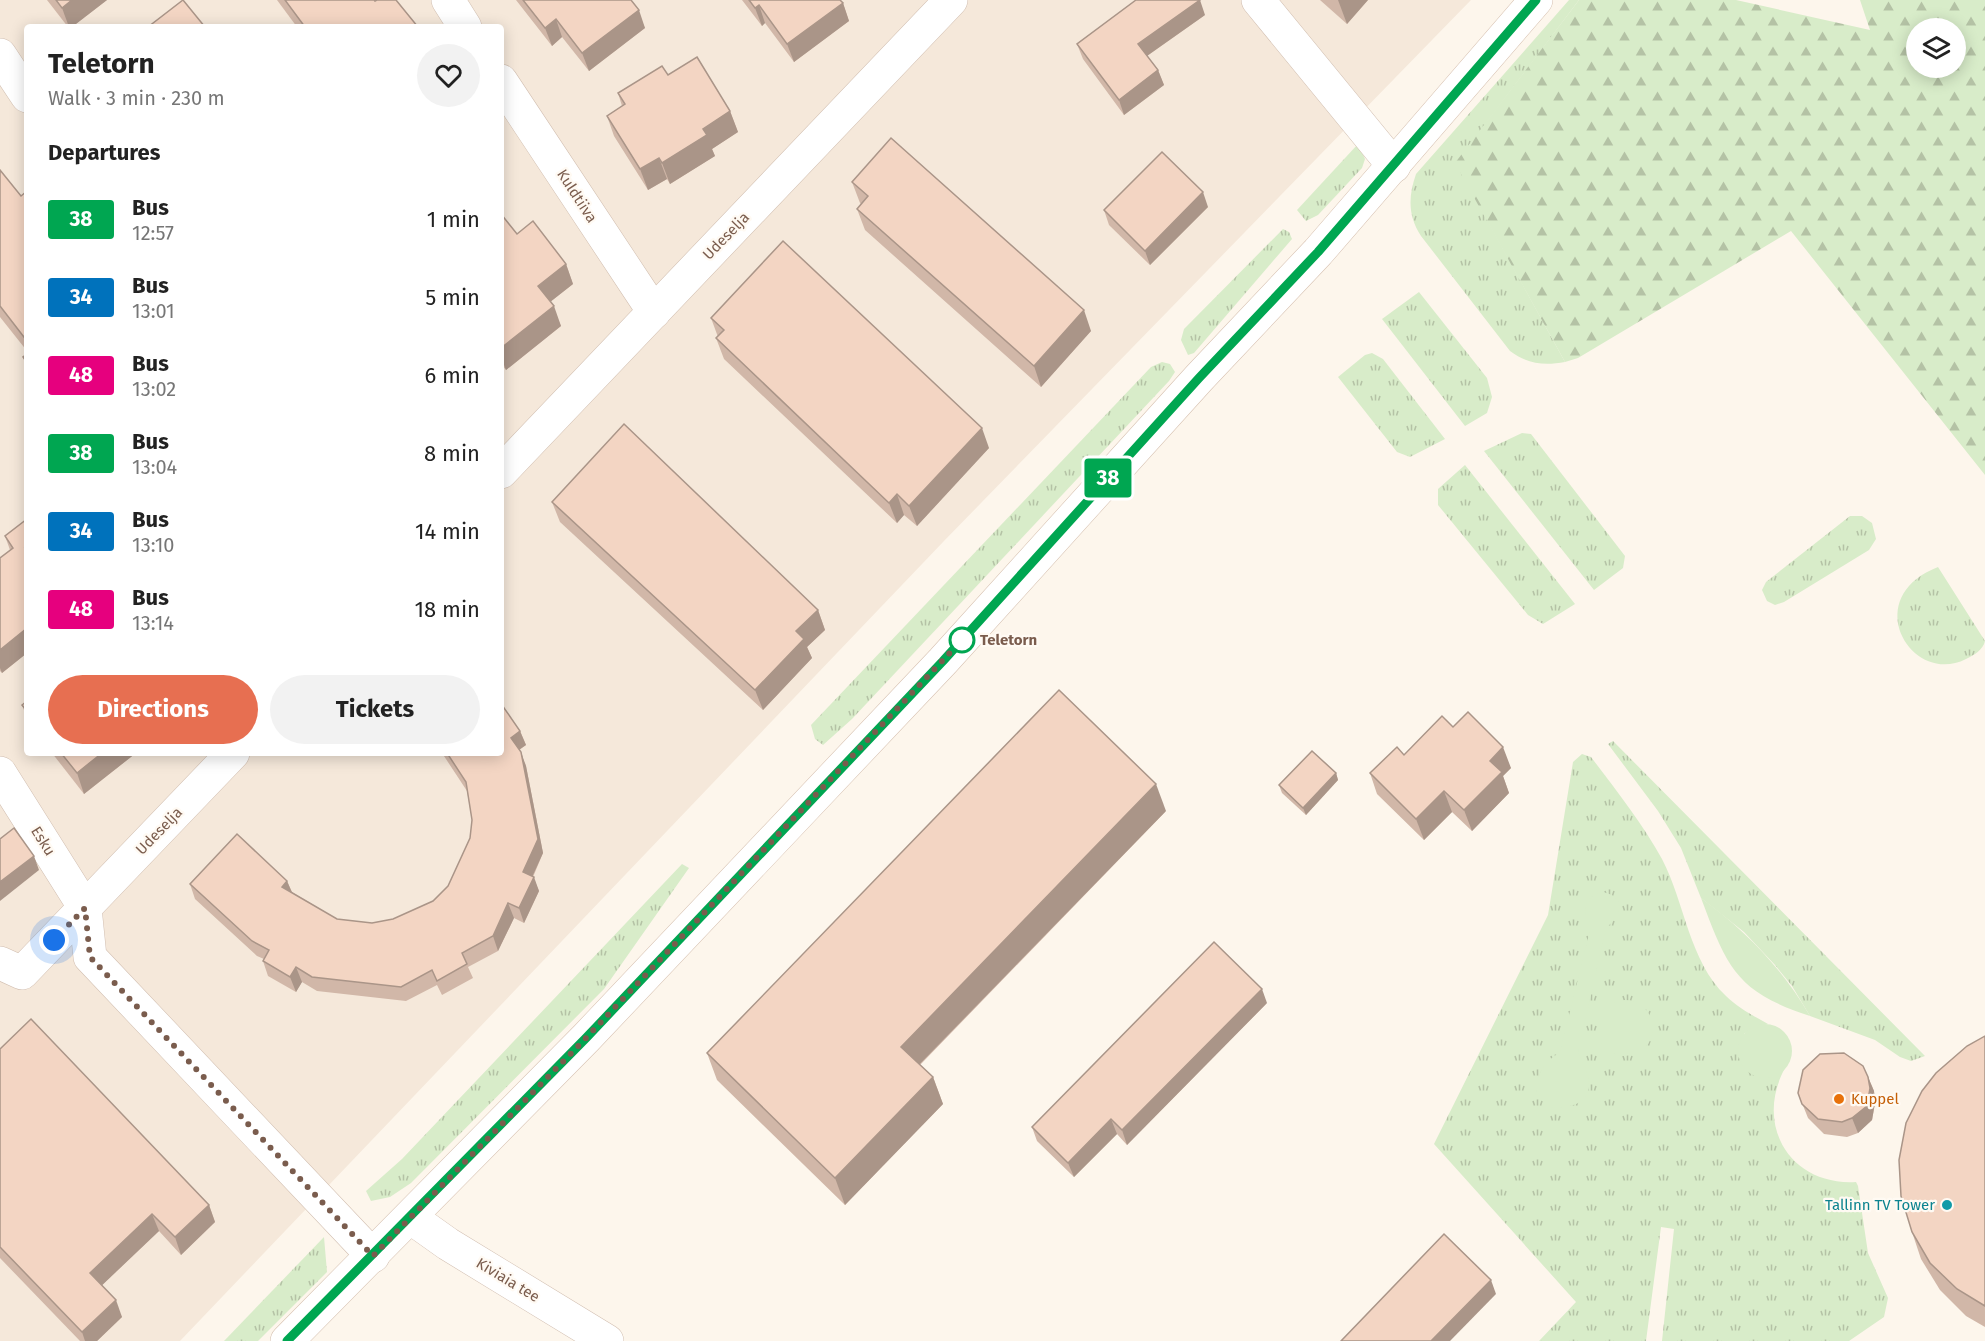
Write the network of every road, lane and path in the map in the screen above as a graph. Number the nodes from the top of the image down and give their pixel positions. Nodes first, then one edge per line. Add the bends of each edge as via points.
1 (447, 0) edge
2 (1258, 0) edge
3 (1536, 0) edge
4 (937, 5) edge
5 (463, 24) edge
6 (0, 55) edge
7 (504, 86) edge
8 (24, 91) edge
9 (1394, 166) junction
10 (654, 312) junction
11 (504, 469) edge
12 (230, 756) edge
13 (0, 773) edge
14 (85, 908) junction
15 (0, 963) edge
16 (410, 1217) junction
17 (373, 1256) junction
18 (287, 1341) edge
19 (607, 1341) edge

1 - 5 street
2 - 9 street
3 - 9 street
4 - 10 street, Udeselja
6 - 8 street
7 - 10 street, Kuldtiiva
9 - 16 street via 845,766
10 - 11 street, Udeselja
12 - 14 street, Udeselja
13 - 14 street, Esku
14 - 15 street via 22,973
14 - 17 street, Esku via 90,957
16 - 17 street
16 - 19 street, Kiviaia tee
17 - 18 street

